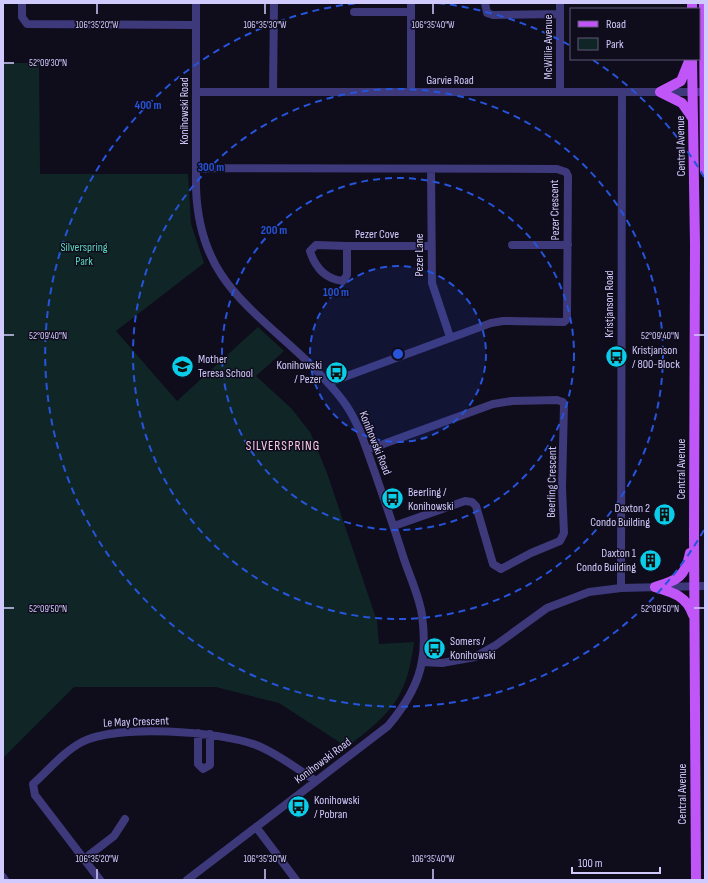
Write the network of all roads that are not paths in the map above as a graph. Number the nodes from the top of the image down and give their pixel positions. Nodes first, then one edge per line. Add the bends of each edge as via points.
1 (22, 3) edge
2 (196, 3) edge
3 (274, 3) edge
4 (411, 3) edge
5 (485, 3) edge
6 (560, 3) edge
7 (704, 3) edge
8 (354, 12) dead end
9 (411, 12) junction
10 (560, 14) junction
11 (196, 25) junction
12 (691, 60) edge
13 (691, 60) edge
14 (273, 91) junction
15 (196, 92) junction
16 (411, 92) junction
17 (560, 92) junction
18 (622, 92) junction
19 (660, 92) junction
20 (692, 92) junction
21 (704, 92) junction
22 (693, 119) junction
23 (196, 168) junction
24 (432, 169) junction
25 (705, 171) edge
26 (512, 245) dead end
27 (568, 245) junction
28 (347, 246) junction
29 (431, 246) junction
30 (450, 337) junction
31 (328, 383) junction
32 (367, 450) junction
33 (394, 526) junction
34 (694, 536) junction
35 (694, 586) junction
36 (705, 586) edge
37 (621, 588) junction
38 (655, 588) junction
39 (694, 618) junction
40 (422, 662) junction
41 (198, 733) junction
42 (210, 734) junction
43 (316, 781) junction
44 (125, 819) dead end
45 (256, 827) junction
46 (84, 859) junction
47 (3, 877) edge
48 (5, 880) edge
49 (100, 880) edge
50 (187, 880) edge
51 (296, 880) edge
52 (696, 880) edge

1 - 11 street via 22,17 27,24
2 - 11 street, Konihowski Road
3 - 14 street
4 - 9 street
5 - 10 street via 487,13 493,15
6 - 10 street, McWillie Avenue
7 - 21 main road, Central Avenue
8 - 9 street
9 - 16 street
10 - 17 street, McWillie Avenue
11 - 15 street, Konihowski Road
12 - 19 main road via 681,80
13 - 20 main road, Central Avenue
14 - 15 street, Garvie Road
14 - 16 street, Garvie Road
15 - 23 street, Konihowski Road
16 - 17 street, Garvie Road
17 - 18 street, Garvie Road
18 - 19 street, Garvie Road
18 - 37 street, Kristjanson Road
19 - 20 street, Garvie Road
19 - 22 main road via 682,103
20 - 21 street, Garvie Road
20 - 22 main road, Central Avenue
21 - 25 main road, Central Avenue
22 - 34 main road, Central Avenue
23 - 24 street, Pezer Crescent
23 - 31 street, Konihowski Road via 197,214 203,238 214,264 240,299
24 - 27 street, Pezer Crescent via 563,170 568,176
24 - 29 street, Pezer Lane
26 - 27 street
27 - 30 street, Pezer Crescent via 567,319 564,322 503,321
28 - 28 street, Pezer Cove via 316,245 310,251 314,265 333,280 343,281 347,275
28 - 29 street, Pezer Cove
29 - 30 street, Pezer Lane via 432,282
30 - 31 street, Pezer Crescent
31 - 32 street, Konihowski Road via 347,405
32 - 33 street, Konihowski Road
32 - 33 street, Beerling Crescent via 493,404 512,401 563,402 564,533 560,541 501,569 493,564 476,506 472,502 465,501
33 - 40 street, Konihowski Road via 422,613
34 - 35 main road, Central Avenue
34 - 38 main road via 688,565 683,574
35 - 36 street
35 - 38 street
35 - 39 main road, Central Avenue
37 - 38 street
37 - 40 street via 589,592 547,608 475,657 442,663
38 - 39 main road via 684,599
39 - 52 main road, Central Avenue
40 - 43 street, Konihowski Road via 416,684 404,707 388,726
41 - 42 street, Le May Crescent
41 - 42 street via 198,764 204,770 210,765
41 - 46 street, Le May Crescent via 116,732 98,735 68,752 34,784 35,795
42 - 43 street, Le May Crescent via 257,745
43 - 45 street, Konihowski Road
44 - 46 street via 114,836
45 - 50 street, Konihowski Road
45 - 51 street
46 - 49 street, Le May Crescent
47 - 48 street

